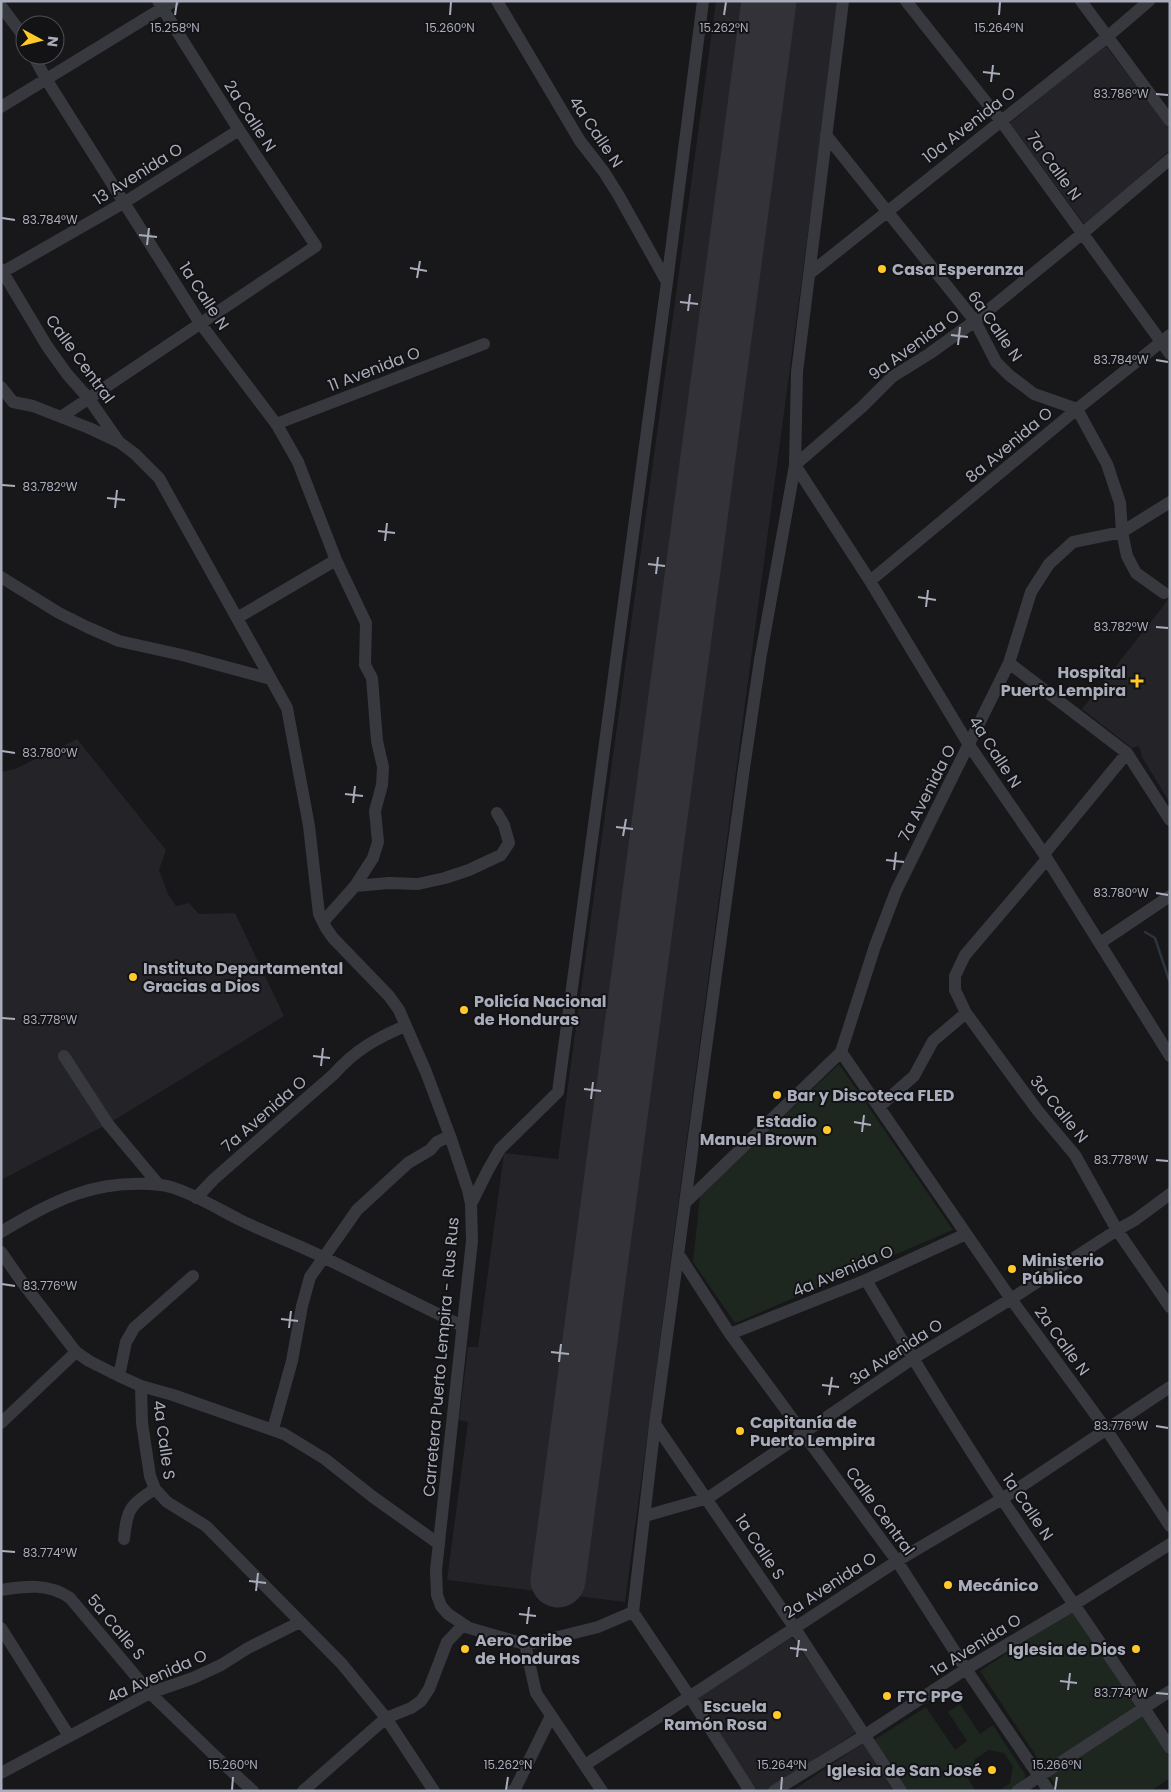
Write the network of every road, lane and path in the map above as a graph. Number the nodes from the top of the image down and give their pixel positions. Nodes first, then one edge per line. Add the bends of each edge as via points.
1 (174, 1) edge
2 (497, 1) edge
3 (703, 1) edge
4 (843, 1) edge
5 (906, 1) edge
6 (1081, 1) edge
7 (1149, 1) edge
8 (160, 5) edge
9 (1, 6) edge
10 (15, 25) edge
11 (1107, 37) junction
12 (38, 65) edge
13 (46, 80) junction
14 (1, 107) edge
15 (1001, 121) junction
16 (1170, 121) edge
17 (239, 130) junction
18 (826, 135) junction
19 (1170, 159) edge
20 (125, 202) junction
21 (887, 212) junction
22 (1083, 234) junction
23 (2, 271) edge
24 (809, 274) junction
25 (667, 282) junction
26 (975, 321) junction
27 (200, 322) junction
28 (1165, 339) edge
29 (484, 344) dead end
30 (1170, 354) edge
31 (1, 387) edge
32 (89, 399) junction
33 (7, 403) edge
34 (1077, 409) junction
35 (61, 417) junction
36 (276, 424) junction
37 (119, 442) junction
38 (795, 465) junction
39 (1170, 502) edge
40 (1122, 532) junction
41 (336, 560) junction
42 (1, 577) edge
43 (870, 581) junction
44 (1164, 593) dead end
45 (237, 618) junction
46 (1009, 663) junction
47 (271, 678) junction
48 (969, 745) junction
49 (1127, 753) junction
50 (497, 812) dead end
51 (1170, 820) edge
52 (1045, 857) junction
53 (356, 886) junction
54 (1170, 896) edge
55 (323, 922) junction
56 (1100, 942) junction
57 (966, 1013) junction
58 (405, 1026) junction
59 (841, 1052) junction
60 (64, 1056) dead end
61 (1170, 1056) edge
62 (879, 1107) junction
63 (450, 1136) junction
64 (159, 1185) junction
65 (1170, 1194) edge
66 (196, 1198) junction
67 (685, 1203) junction
68 (471, 1204) junction
69 (1117, 1230) junction
70 (1, 1232) edge
71 (966, 1234) junction
72 (1, 1252) edge
73 (679, 1255) junction
74 (322, 1257) junction
75 (193, 1276) dead end
76 (866, 1280) junction
77 (1011, 1299) junction
78 (1170, 1307) edge
79 (462, 1326) junction
80 (730, 1334) junction
81 (76, 1352) junction
82 (912, 1359) junction
83 (119, 1376) junction
84 (141, 1386) junction
85 (1170, 1387) edge
86 (1, 1422) edge
87 (656, 1424) junction
88 (1106, 1429) junction
89 (272, 1430) junction
90 (802, 1434) junction
91 (155, 1490) junction
92 (708, 1498) junction
93 (1002, 1499) junction
94 (645, 1516) junction
95 (1170, 1526) edge
96 (124, 1539) dead end
97 (439, 1544) junction
98 (1170, 1544) edge
99 (897, 1561) junction
100 (1, 1590) edge
101 (1075, 1604) junction
102 (633, 1612) junction
103 (300, 1622) junction
104 (463, 1625) junction
105 (794, 1627) junction
106 (1, 1628) edge
107 (524, 1644) junction
108 (966, 1669) junction
109 (1170, 1691) edge
110 (150, 1693) junction
111 (690, 1697) junction
112 (1144, 1708) junction
113 (551, 1716) junction
114 (386, 1718) junction
115 (865, 1735) junction
116 (69, 1736) junction
117 (1170, 1748) edge
118 (585, 1765) junction
119 (1, 1773) edge
120 (1039, 1776) junction
121 (254, 1791) edge
122 (303, 1791) edge
123 (434, 1791) edge
124 (512, 1791) edge
125 (602, 1791) edge
126 (750, 1791) edge
127 (774, 1791) edge
128 (900, 1791) edge
129 (1017, 1791) edge
130 (1049, 1791) edge

1 - 8 street
2 - 25 street, 4a Calle N via 580,141 604,172
3 - 25 street
4 - 18 street
5 - 15 street, 7a Calle N
6 - 11 street
7 - 11 street, 10a Avenida O
8 - 13 street
8 - 17 street, 2a Calle N
9 - 10 street
11 - 15 street, 10a Avenida O
11 - 16 street
12 - 13 street, 1a Calle N
13 - 14 street
13 - 20 street, 1a Calle N
15 - 21 street, 10a Avenida O
15 - 22 street, 7a Calle N
17 - 20 street, 13 Avenida O
17 - 27 street, 2a Calle N via 316,246
18 - 21 street, 6a Calle N
18 - 24 street
19 - 22 street, 9a Avenida O
20 - 23 street, 13 Avenida O
20 - 27 street, 1a Calle N
21 - 24 street, 10a Avenida O
21 - 26 street, 6a Calle N
22 - 26 street, 9a Avenida O
22 - 28 street, 7a Calle N
23 - 32 street, Calle Central via 57,360
24 - 38 street via 796,380
25 - 68 street via 558,1092 500,1149
26 - 34 street, 6a Calle N via 996,362 1010,375 1034,394
26 - 38 street, 9a Avenida O via 892,377
27 - 32 street
27 - 36 street, 1a Calle N
28 - 30 street, 7a Calle N
28 - 34 street, 8a Avenida O
29 - 36 street, 11 Avenida O
31 - 33 street, Carretera Puerto Lempira - Rus Rus
32 - 35 street
32 - 37 street, Calle Central
33 - 35 street, Carretera Puerto Lempira - Rus Rus via 33,406
34 - 40 street via 1107,464 1120,503
34 - 43 street, 8a Avenida O
35 - 37 street, Carretera Puerto Lempira - Rus Rus
36 - 41 street, 1a Calle N via 298,462
37 - 45 street, Carretera Puerto Lempira - Rus Rus via 159,478
38 - 43 street, 4a Calle N
38 - 67 street via 760,660
39 - 40 street, 7a Avenida O
40 - 44 street via 1127,556 1136,573
40 - 46 street, 7a Avenida O via 1073,542 1049,564 1031,592
41 - 45 street
41 - 53 street, 1a Calle N via 366,622 365,665 372,678 377,741 383,767 375,811 378,842 373,858
42 - 47 street via 58,612 119,641
43 - 48 street, 4a Calle N
45 - 47 street, Carretera Puerto Lempira - Rus Rus
46 - 48 street, 7a Avenida O
46 - 49 street
47 - 55 street, Carretera Puerto Lempira - Rus Rus via 287,708 292,731
48 - 52 street, 4a Calle N
48 - 59 street, 7a Avenida O via 896,891
49 - 51 street
49 - 52 street, 3a Calle N
50 - 53 street via 509,843 501,855 469,870 418,884
52 - 56 street, 4a Calle N
52 - 57 street, 3a Calle N via 965,956 955,976 955,990
53 - 55 street, 1a Calle N
54 - 56 street
55 - 58 street, Carretera Puerto Lempira - Rus Rus via 332,938 389,996
56 - 61 street, 4a Calle N
57 - 62 street via 933,1041 914,1076
57 - 69 street, 3a Calle N via 1038,1111 1076,1155
58 - 63 street, Carretera Puerto Lempira - Rus Rus
58 - 66 street, 7a Avenida O via 375,1039 346,1060
59 - 62 street, 2a Calle N
59 - 67 street, 7a Avenida O
60 - 64 street via 108,1124
62 - 71 street, 2a Calle N
63 - 68 street, Carretera Puerto Lempira - Rus Rus
63 - 74 street via 408,1163 357,1210
64 - 66 street
64 - 70 street via 113,1185 81,1191 32,1213
65 - 69 street, 3a Avenida O
66 - 74 street
67 - 73 street
68 - 79 street, Carretera Puerto Lempira - Rus Rus via 472,1241
69 - 77 street, 3a Avenida O
69 - 78 street, 3a Calle N
71 - 76 street, 4a Avenida O
71 - 77 street, 2a Calle N
72 - 81 street, 4a Calle S
73 - 80 street, Calle Central
73 - 87 street
74 - 79 street
74 - 89 street via 310,1277 292,1361
75 - 83 street via 134,1328 126,1342
76 - 80 street, 4a Avenida O
76 - 82 street, 1a Calle N
77 - 82 street, 3a Avenida O
77 - 88 street, 2a Calle N
79 - 97 street, Carretera Puerto Lempira - Rus Rus
80 - 90 street, Calle Central
81 - 83 street, 4a Calle S
81 - 86 street
82 - 90 street, 3a Avenida O
82 - 93 street, 1a Calle N
83 - 84 street, 4a Calle S
84 - 89 street
84 - 91 street, 4a Calle S via 142,1423
85 - 88 street, 2a Avenida O
87 - 92 street, 1a Calle S
87 - 94 street
88 - 93 street, 2a Avenida O
88 - 95 street, 2a Calle N
89 - 97 street via 325,1459
90 - 92 street, 3a Avenida O
90 - 99 street, Calle Central
91 - 96 street via 138,1499 127,1515
91 - 103 street, 4a Calle S via 167,1502 206,1526
92 - 94 street, 3a Avenida O
92 - 105 street, 1a Calle S
93 - 99 street, 2a Avenida O
93 - 101 street, 1a Calle N
94 - 102 street
97 - 104 street, Carretera Puerto Lempira - Rus Rus via 435,1581 437,1595 444,1610
98 - 101 street, 1a Avenida O
99 - 105 street, 2a Avenida O
99 - 108 street, Calle Central
100 - 110 street, 5a Calle S via 21,1586 59,1590 70,1598
101 - 108 street, 1a Avenida O
101 - 112 street, 1a Calle N
102 - 107 street, Carretera Puerto Lempira - Rus Rus via 598,1627
102 - 111 street
103 - 110 street, 4a Avenida O via 221,1665
103 - 114 street, 4a Calle S via 342,1664
104 - 107 street, Carretera Puerto Lempira - Rus Rus
104 - 114 street via 447,1642 421,1701
105 - 111 street, 2a Avenida O
105 - 115 street, 1a Calle S
106 - 116 street
107 - 113 street via 536,1693
108 - 115 street, 1a Avenida O
108 - 120 street, Calle Central
109 - 112 street
110 - 116 street, 4a Avenida O
110 - 121 street, 5a Calle S
111 - 118 street, 2a Avenida O
111 - 126 street
112 - 117 street, 1a Calle N
112 - 120 street
113 - 118 street
113 - 124 street
114 - 122 street
114 - 123 street, 4a Calle S
115 - 127 street, 1a Avenida O
115 - 128 street, 1a Calle S
116 - 119 street, 4a Avenida O
118 - 125 street
120 - 129 street
120 - 130 street, Calle Central

